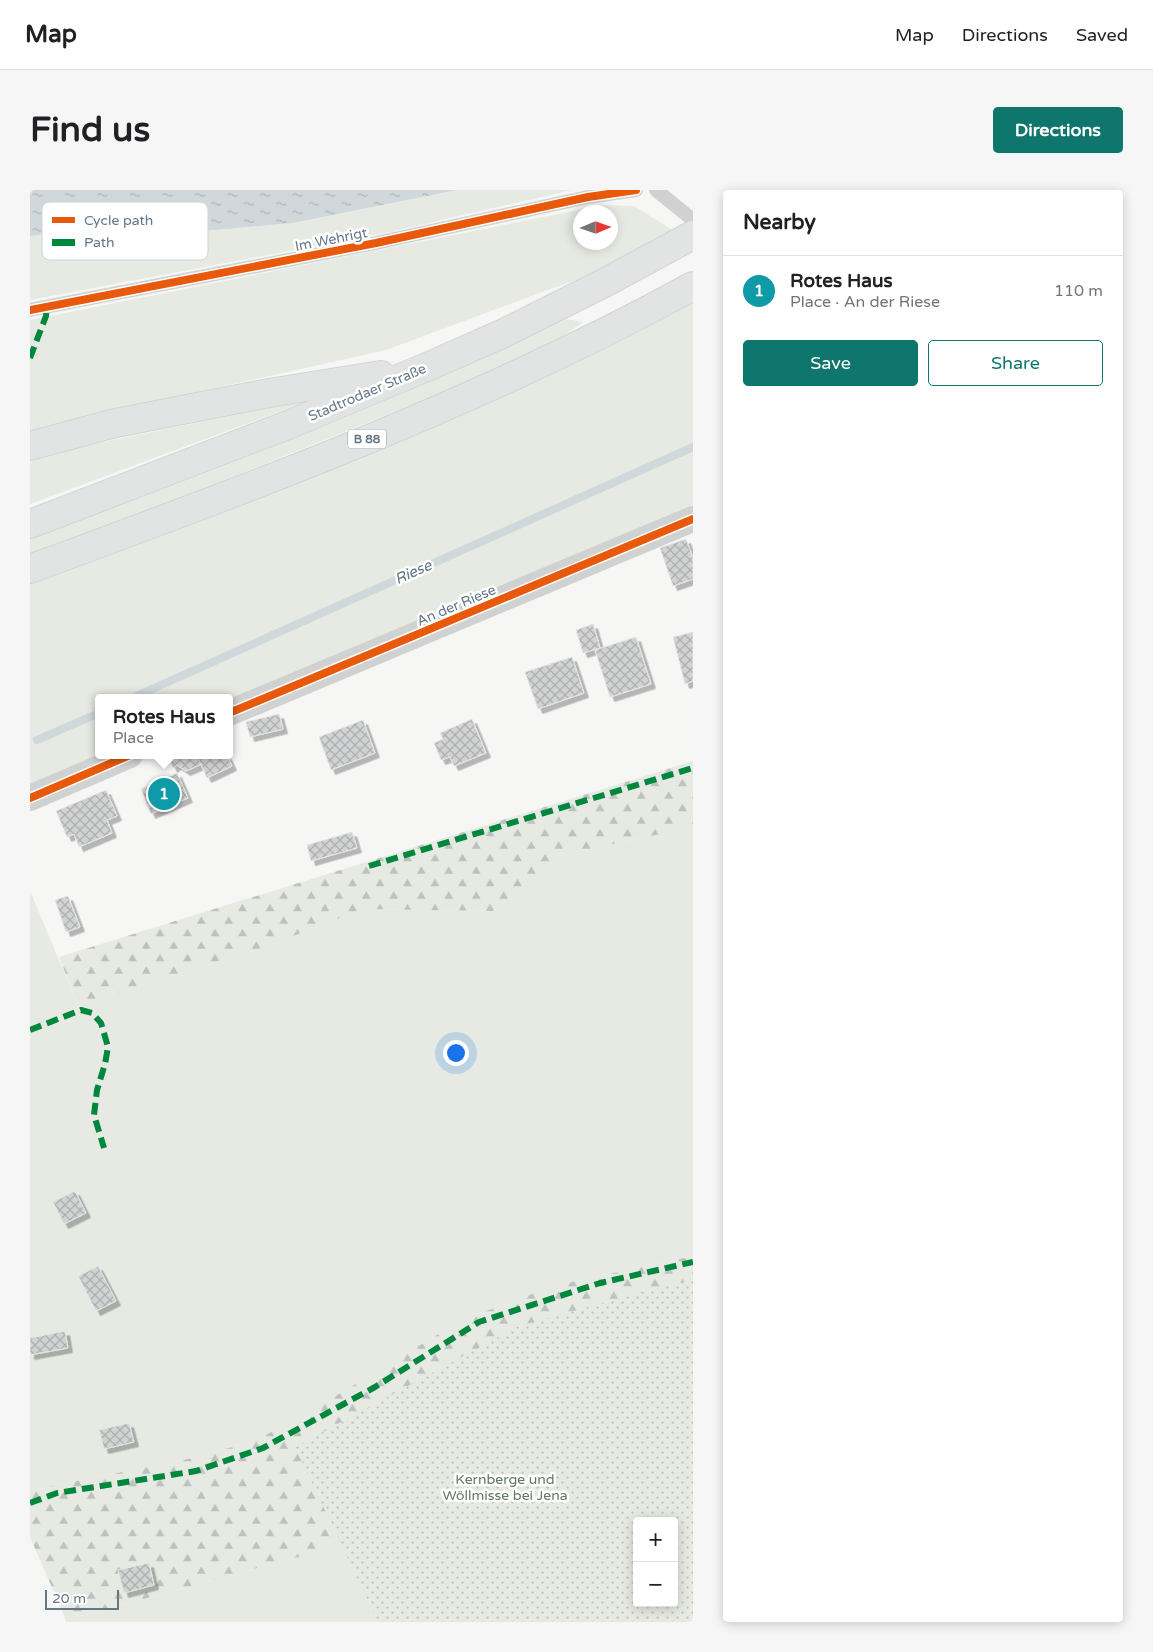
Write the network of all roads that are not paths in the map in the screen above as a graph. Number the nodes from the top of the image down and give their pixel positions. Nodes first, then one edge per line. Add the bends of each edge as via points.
1 (636, 190) edge
2 (656, 190) edge
3 (693, 220) edge
4 (693, 235) edge
5 (693, 286) edge
6 (30, 310) edge
7 (427, 367) junction
8 (30, 446) edge
9 (693, 519) edge
10 (30, 524) edge
11 (30, 568) edge
12 (233, 711) edge
13 (121, 759) edge
14 (30, 798) edge

1 - 6 lane, Im Wehrigt
2 - 3 lane
4 - 7 main road, Stadtrodaer Straße via 608,282
5 - 11 main road, B 88 via 566,352 402,425
7 - 8 main road via 111,424
7 - 10 main road, Stadtrodaer Straße via 288,426
9 - 12 street, An der Riese
13 - 14 street

